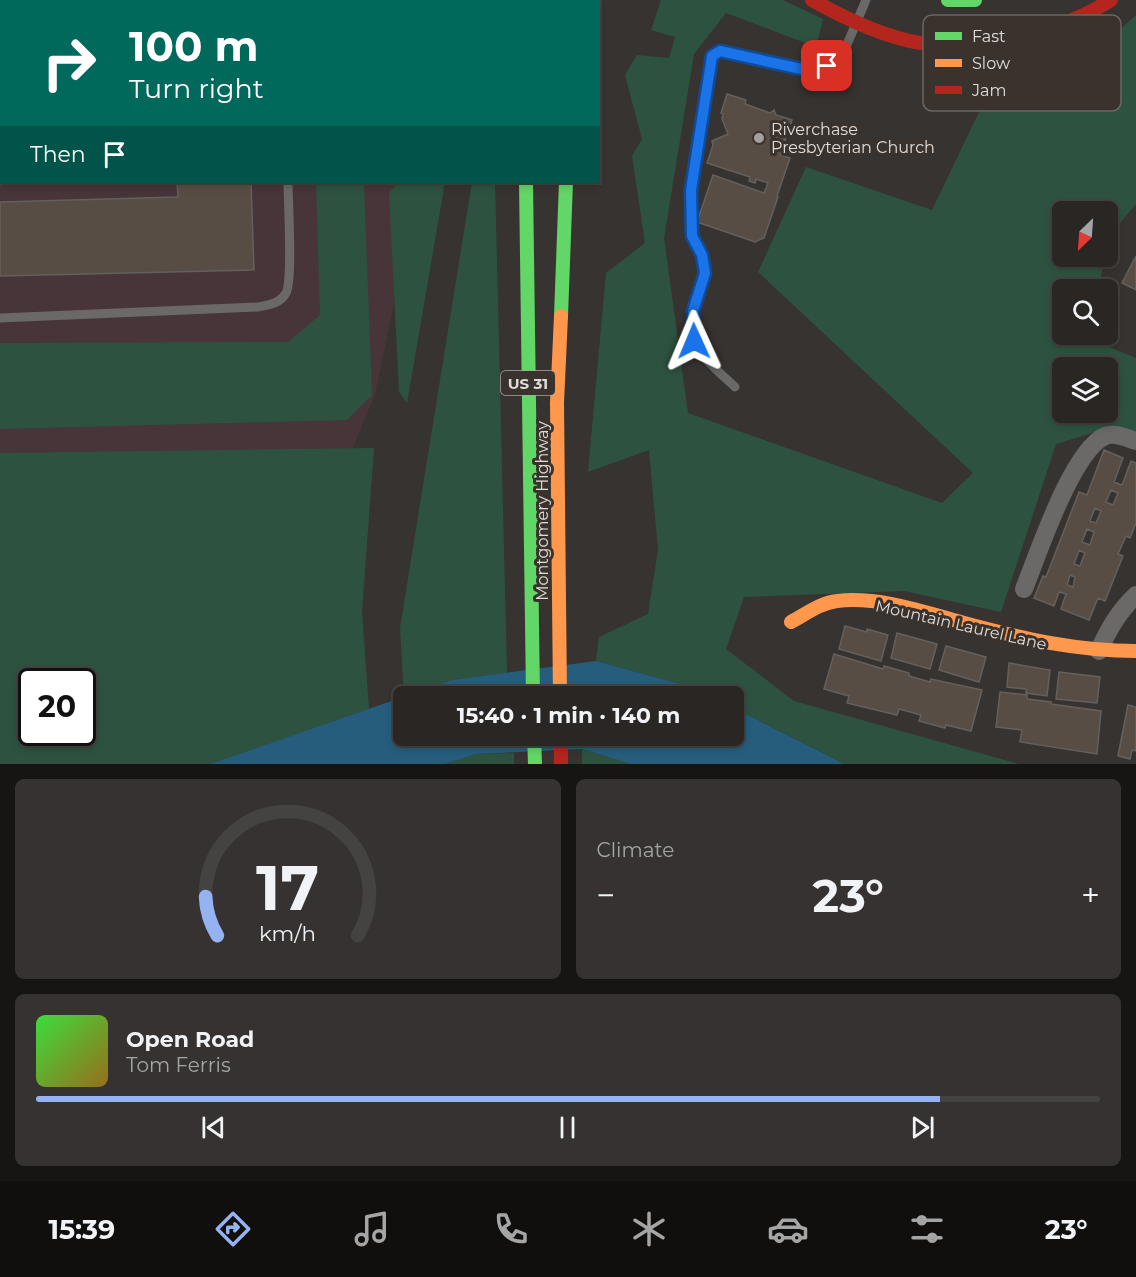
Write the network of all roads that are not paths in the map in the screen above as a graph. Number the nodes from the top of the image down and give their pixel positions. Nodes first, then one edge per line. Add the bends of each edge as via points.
1 (812, 0) edge
2 (866, 0) edge
3 (948, 0) edge
4 (975, 0) edge
5 (1111, 0) edge
6 (1086, 15) edge
7 (855, 23) junction
8 (923, 45) edge
9 (288, 183) edge
10 (526, 183) edge
11 (566, 183) edge
12 (0, 318) edge
13 (735, 387) dead end
14 (1136, 441) edge
15 (1024, 589) dead end
16 (1136, 595) edge
17 (791, 622) dead end
18 (1099, 651) junction
19 (1136, 651) edge
20 (533, 686) edge
21 (560, 686) edge
22 (534, 746) edge
23 (561, 746) edge
24 (535, 764) edge
25 (561, 764) edge

1 - 7 main road
2 - 7 lane
3 - 4 main road
5 - 6 main road
7 - 8 main road via 878,34
7 - 13 lane via 840,61 815,72 720,51 712,56 691,190 692,236 702,255 705,273 693,311 694,341 702,356
9 - 12 lane via 289,277 286,293 274,304
10 - 20 main road, Montgomery Highway / US 31
11 - 21 main road, Montgomery Highway / US 31 via 557,403
14 - 15 street via 1106,435 1089,447 1059,504
16 - 18 street via 1122,609
17 - 18 main road, Mountain Laurel Lane via 827,604 855,602 927,614 1061,647
18 - 19 main road, Mountain Laurel Lane
22 - 24 main road
23 - 25 main road

